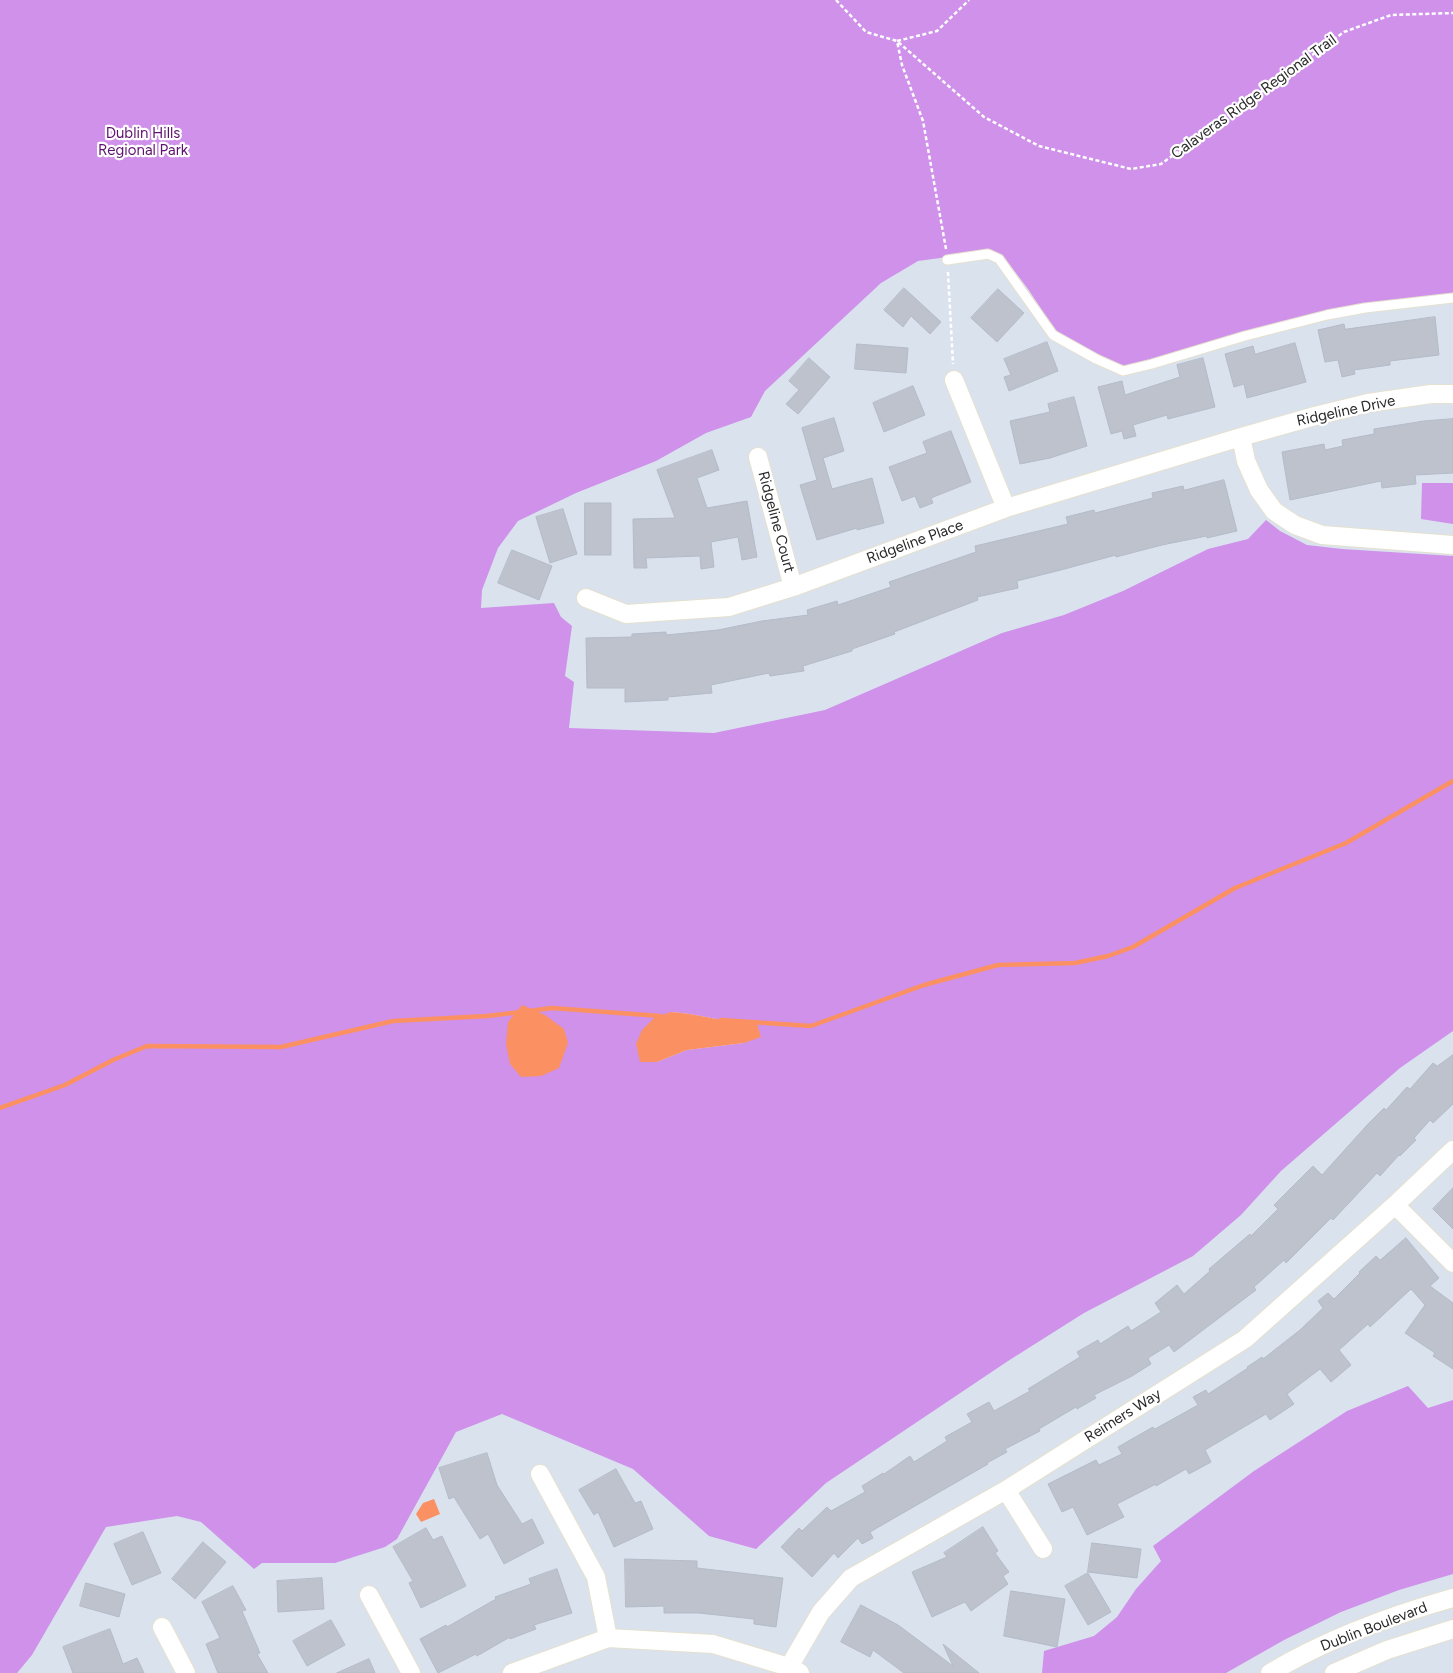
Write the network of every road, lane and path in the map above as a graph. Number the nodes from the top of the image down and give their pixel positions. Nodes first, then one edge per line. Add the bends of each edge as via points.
1 (836, 0) edge
2 (969, 0) edge
3 (1453, 13) edge
4 (897, 41) junction
5 (947, 260) junction
6 (1453, 298) edge
7 (954, 380) joint
8 (1453, 394) edge
9 (1241, 437) junction
10 (758, 457) dead end
11 (1006, 508) junction
12 (1453, 545) edge
13 (793, 587) junction
14 (586, 598) dead end
15 (1453, 1150) edge
16 (1395, 1206) junction
17 (1453, 1263) edge
18 (540, 1474) dead end
19 (1006, 1490) junction
20 (1043, 1549) dead end
21 (370, 1595) dead end
22 (1453, 1598) edge
23 (162, 1627) dead end
24 (1453, 1629) edge
25 (608, 1638) junction
26 (792, 1671) edge
27 (186, 1673) edge
28 (411, 1673) edge
29 (512, 1673) edge
30 (1270, 1673) edge
31 (1334, 1673) edge

1 - 4 path, Calaveras Ridge Regional Trail via 866,32
2 - 4 path via 937,32
3 - 4 path, Calaveras Ridge Regional Trail via 1391,15 1344,32 1161,164 1131,169 1039,146 984,117
4 - 5 path via 902,65 923,121
5 - 6 lane via 988,254 999,259 1053,334 1123,371 1327,315
5 - 7 path
7 - 11 street
8 - 9 street, Ridgeline Drive via 1368,403
9 - 11 street, Ridgeline Place
9 - 12 street via 1246,461 1259,490 1274,511 1296,525 1322,535
10 - 13 street, Ridgeline Court
11 - 13 street, Ridgeline Place
13 - 14 street, Ridgeline Place via 729,607 626,614
15 - 16 street, Reimers Way
16 - 17 street
16 - 19 street, Reimers Way via 1245,1339
18 - 25 street via 596,1577
19 - 20 street
19 - 26 street, Reimers Way via 851,1578 821,1612
21 - 28 street
22 - 30 street, Dublin Boulevard via 1400,1613 1341,1636
23 - 27 street
24 - 31 street, Dublin Boulevard via 1387,1650
25 - 26 street via 713,1644
25 - 29 street

